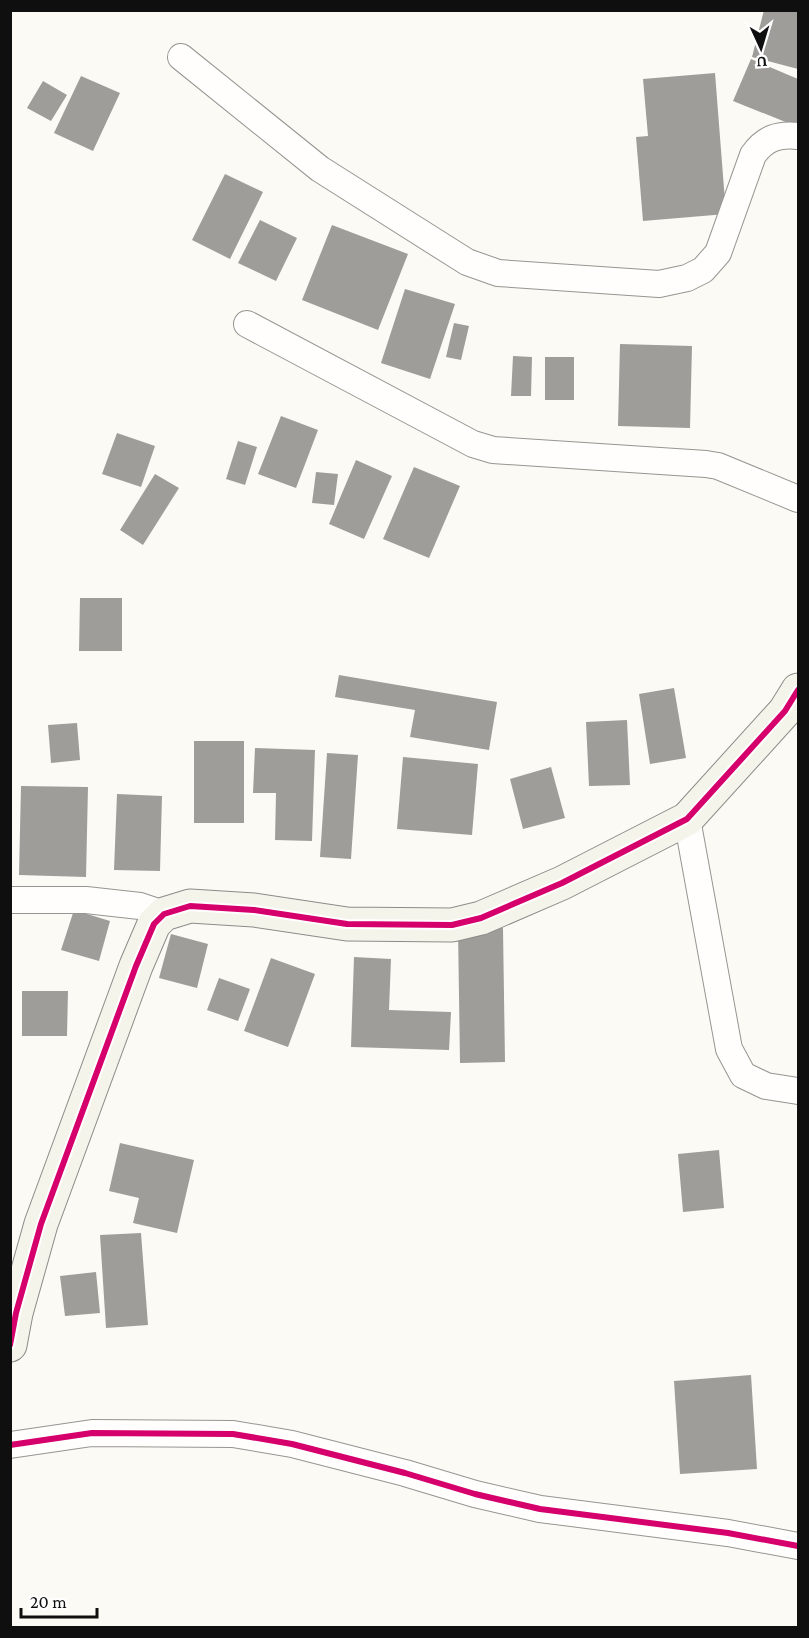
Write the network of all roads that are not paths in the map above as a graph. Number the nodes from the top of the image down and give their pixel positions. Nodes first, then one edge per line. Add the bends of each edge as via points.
1 (181, 57) dead end
2 (798, 136) edge
3 (247, 324) dead end
4 (798, 499) edge
5 (798, 690) edge
6 (687, 819) junction
7 (10, 900) edge
8 (164, 914) junction
9 (798, 1091) edge
10 (10, 1345) edge
11 (10, 1444) edge
12 (798, 1546) edge

1 - 2 street via 320,169 467,262 498,273 659,284 687,278 703,270 718,253 753,155 761,144 786,134
3 - 4 street via 473,444 494,450 706,464
5 - 6 street via 785,711
6 - 8 street via 562,883 481,918 452,925 347,924 254,910 190,906
6 - 9 street via 729,1049 743,1075 766,1086
7 - 8 street via 97,901 140,906
8 - 10 street via 154,924 136,966 41,1224
11 - 12 street via 92,1433 233,1434 292,1444 540,1509

